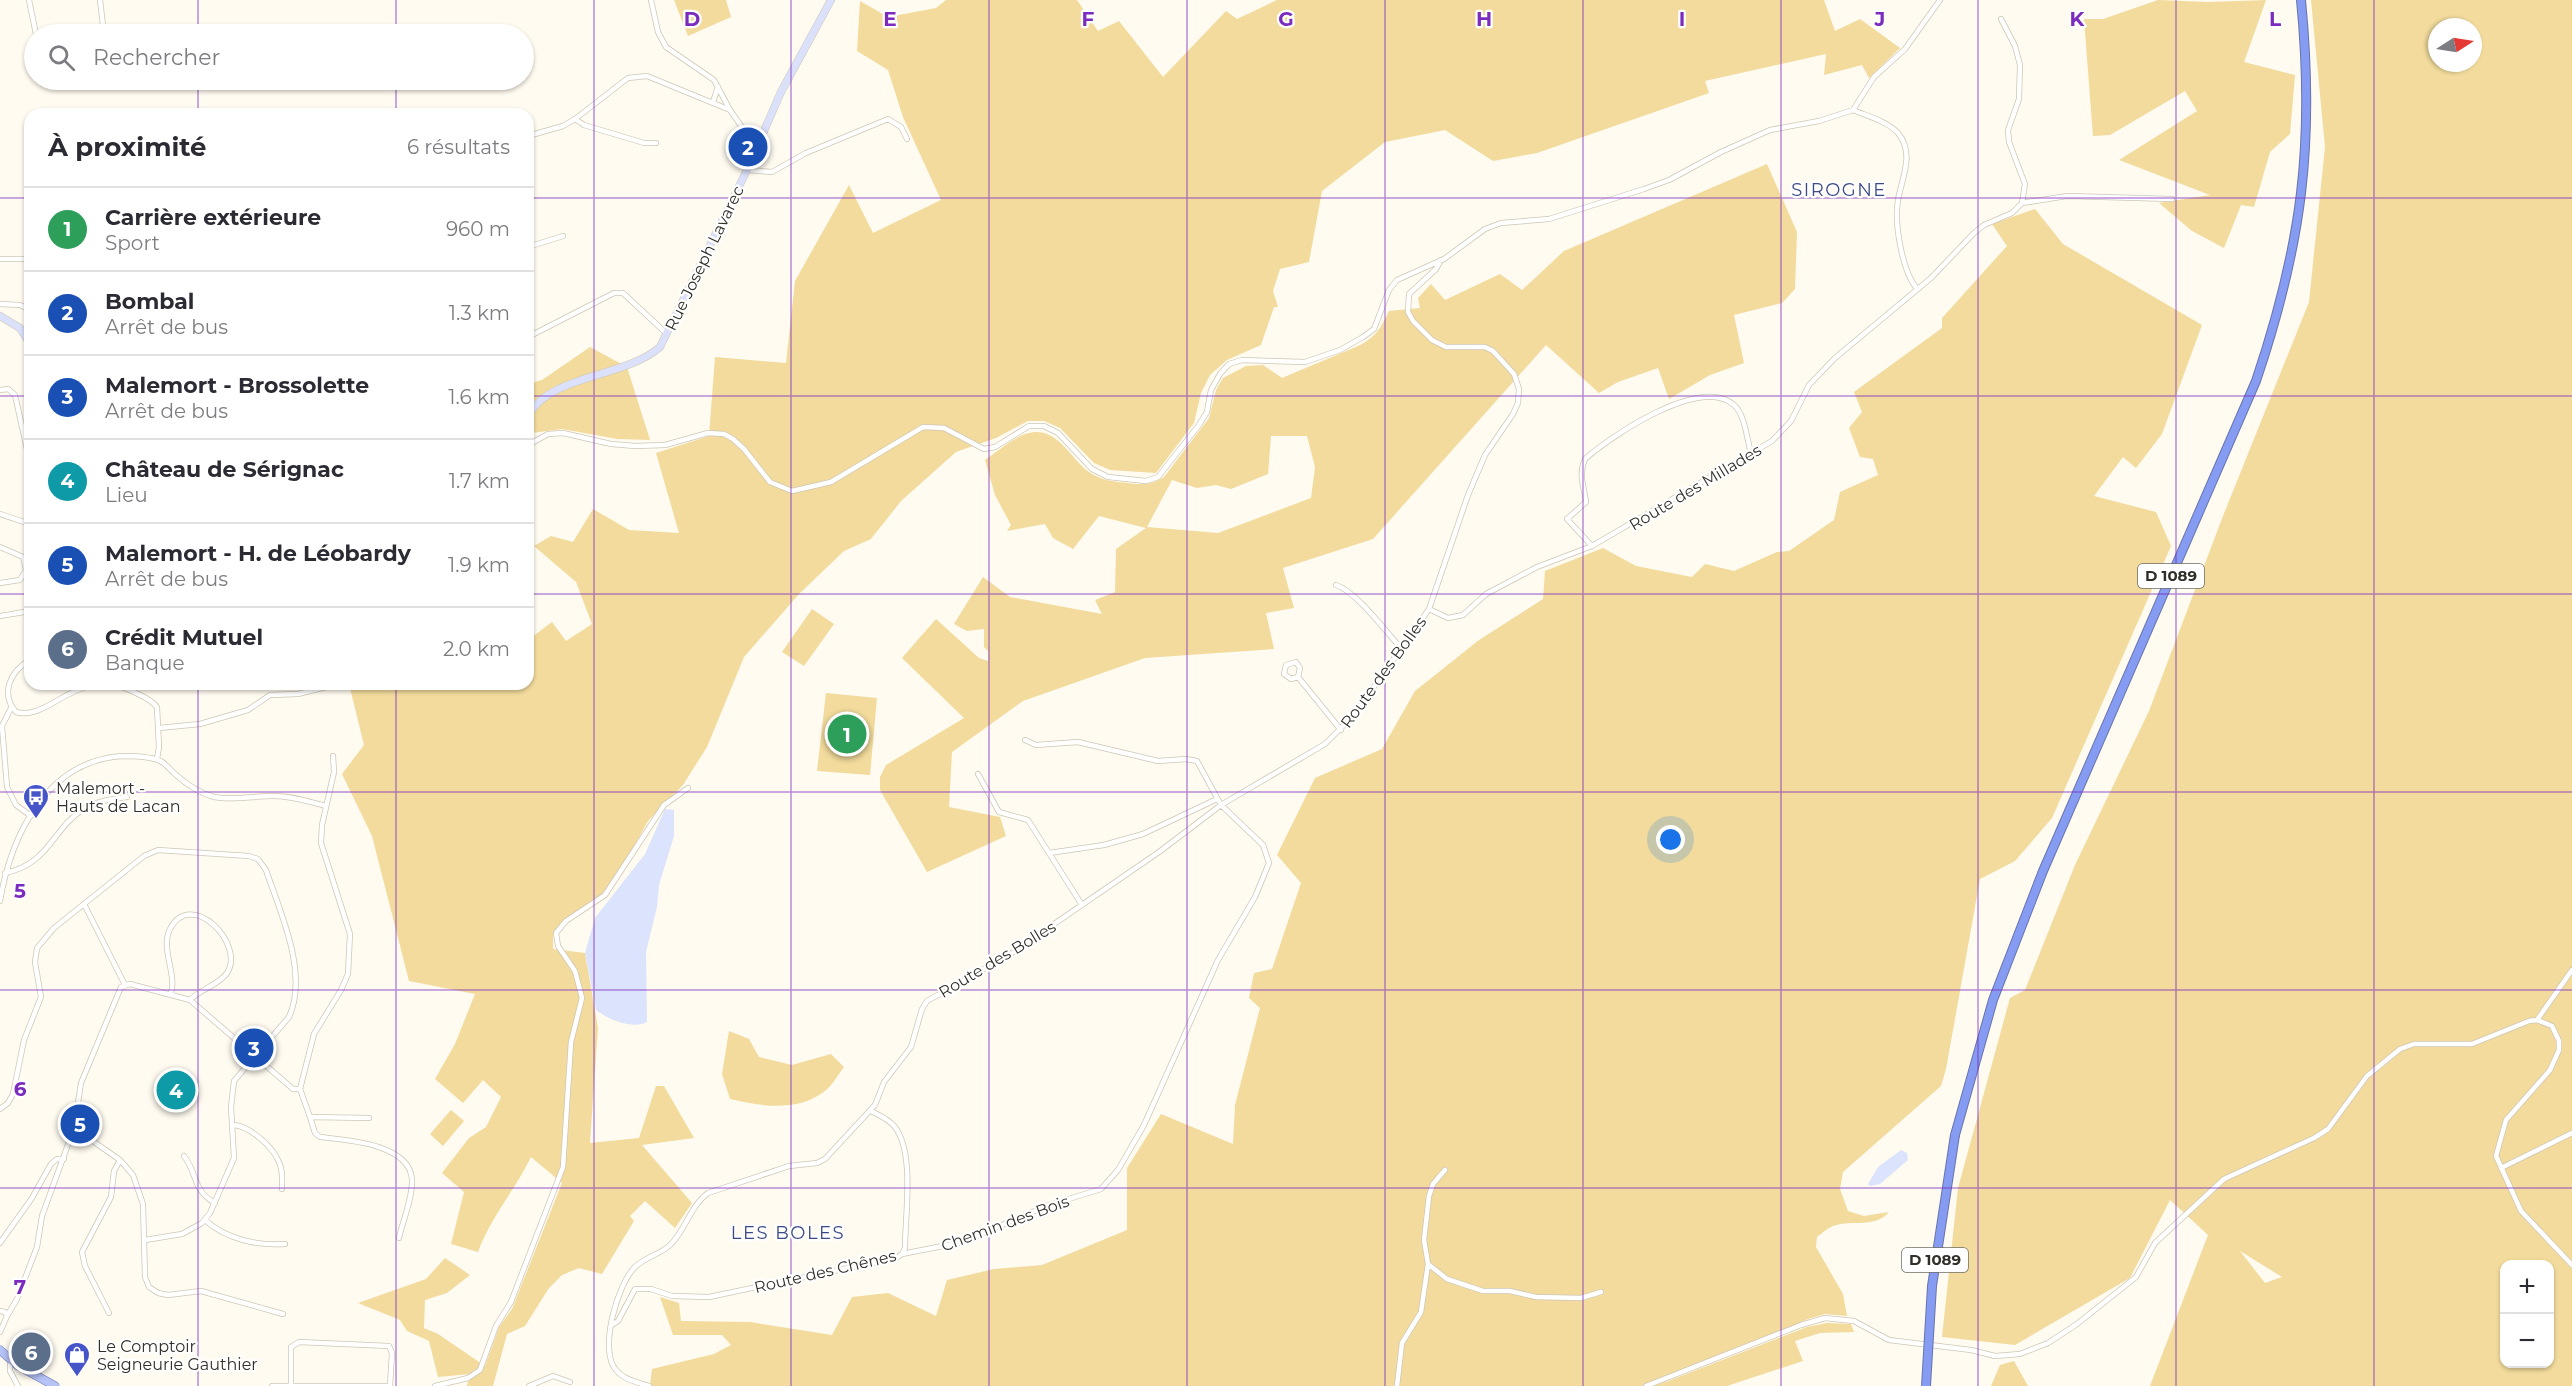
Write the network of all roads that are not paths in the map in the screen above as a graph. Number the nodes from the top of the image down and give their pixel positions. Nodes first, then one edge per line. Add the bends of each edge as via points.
1 (28, 0) edge
2 (100, 0) edge
3 (651, 0) edge
4 (831, 0) edge
5 (1940, 0) edge
6 (2301, 0) edge
7 (2001, 19) dead end
8 (35, 24) edge
9 (103, 24) edge
10 (718, 87) junction
11 (714, 102) junction
12 (730, 110) junction
13 (1853, 110) junction
14 (575, 119) junction
15 (534, 134) edge
16 (907, 139) dead end
17 (656, 143) dead end
18 (757, 150) junction
19 (747, 170) junction
20 (2172, 199) dead end
21 (2022, 203) junction
22 (563, 236) dead end
23 (534, 246) edge
24 (24, 259) edge
25 (0, 260) edge
26 (1441, 260) junction
27 (1917, 289) junction
28 (0, 304) edge
29 (24, 307) edge
30 (0, 316) edge
31 (24, 334) edge
32 (534, 334) edge
33 (667, 335) junction
34 (0, 390) edge
35 (534, 408) edge
36 (24, 436) edge
37 (534, 442) edge
38 (1751, 453) junction
39 (0, 514) edge
40 (24, 522) edge
41 (1592, 546) junction
42 (0, 547) edge
43 (24, 564) edge
44 (24, 573) edge
45 (0, 583) edge
46 (1336, 585) dead end
47 (1429, 609) junction
48 (24, 612) edge
49 (0, 616) edge
50 (1401, 648) junction
51 (24, 664) edge
52 (1298, 677) dead end
53 (77, 690) edge
54 (130, 690) edge
55 (314, 690) edge
56 (11, 708) junction
57 (159, 728) junction
58 (1341, 729) junction
59 (1025, 740) dead end
60 (333, 756) dead end
61 (158, 760) junction
62 (978, 774) dead end
63 (688, 788) dead end
64 (127, 797) dead end
65 (1217, 799) junction
66 (1221, 805) junction
67 (326, 806) junction
68 (31, 816) junction
69 (1049, 853) junction
70 (5, 873) junction
71 (0, 901) edge
72 (84, 904) junction
73 (1082, 905) junction
74 (2572, 970) edge
75 (125, 985) junction
76 (171, 993) junction
77 (190, 1000) junction
78 (2537, 1020) junction
79 (255, 1056) junction
80 (300, 1089) junction
81 (0, 1108) edge
82 (871, 1111) junction
83 (310, 1117) junction
84 (369, 1118) dead end
85 (233, 1125) junction
86 (74, 1128) junction
87 (2572, 1133) edge
88 (184, 1156) dead end
89 (64, 1159) junction
90 (120, 1160) junction
91 (2501, 1168) junction
92 (1444, 1170) dead end
93 (282, 1189) dead end
94 (215, 1203) junction
95 (205, 1220) junction
96 (399, 1238) dead end
97 (145, 1240) junction
98 (0, 1243) edge
99 (285, 1244) dead end
100 (902, 1254) junction
101 (1428, 1264) junction
102 (2572, 1265) edge
103 (1601, 1292) dead end
104 (18, 1295) junction
105 (0, 1311) edge
106 (109, 1313) dead end
107 (283, 1314) dead end
108 (7, 1316) junction
109 (612, 1325) junction
110 (0, 1332) edge
111 (1, 1354) edge
112 (14, 1366) junction
113 (570, 1382) dead end
114 (291, 1385) edge
115 (18, 1386) edge
116 (48, 1386) edge
117 (55, 1386) edge
118 (272, 1386) edge
119 (390, 1386) edge
120 (435, 1386) edge
121 (529, 1386) edge
122 (649, 1386) edge
123 (1397, 1386) edge
124 (1646, 1386) edge
125 (1926, 1386) edge

1 - 8 street
2 - 9 street
3 - 10 street via 658,32 666,47 705,71
4 - 18 street, Rue Joseph Lavarec via 781,92
5 - 13 street via 1905,49 1874,77
6 - 125 highway, D 1089, bridge via 2308,107 2306,163 2295,241 2274,328 2252,392 2043,871 1993,1000 1955,1135 1932,1286
7 - 21 street via 2020,65 2019,99 2008,130 2025,184
10 - 11 street
10 - 12 street
11 - 12 street
11 - 14 street via 647,75 638,75 628,78
12 - 18 street
13 - 26 street via 1770,130 1644,189 1549,219 1501,223 1485,229
13 - 27 street via 1887,124 1904,145 1907,158 1898,200 1898,238
14 - 15 street
14 - 17 street via 644,143
16 - 19 street via 901,127 888,119 771,172
18 - 19 street, Rue Joseph Lavarec
19 - 33 street, Rue Joseph Lavarec
20 - 21 street via 2067,196
21 - 27 street, Route des Millades via 2012,213 1974,232
22 - 23 street
24 - 25 street
26 - 37 street via 1397,280 1374,328 1340,350 1305,362 1242,360 1229,364 1211,390 1207,412 1199,425 1158,477 1146,481 1108,477 1092,469 1058,433 1044,426 1029,426 995,447 984,449 944,428 923,427 831,482 792,491 770,482 744,449 724,435 708,433 665,445 611,444 563,433 548,434
26 - 47 street, Route des Bolles via 1409,294 1408,312 1413,321 1432,340 1446,347 1485,347 1493,351 1514,374 1519,389 1518,404 1485,455 1468,495
27 - 38 street, Route des Millades via 1835,358 1809,385 1784,430
28 - 29 street
30 - 31 street
32 - 33 street via 614,292 623,293
33 - 35 street, Rue Joseph Lavarec via 652,354 544,396
34 - 36 street via 8,389 15,395
38 - 41 street, Route des Millades
38 - 41 street via 1736,406 1719,398 1702,397 1665,409 1585,459 1581,481 1586,502 1567,519
39 - 40 street
41 - 47 street, Route des Millades via 1486,594 1463,615 1448,618
42 - 43 street via 22,557
44 - 45 street via 20,580
46 - 50 street via 1368,611
47 - 50 street, Route des Bolles
48 - 49 street
50 - 58 street, Route des Bolles
51 - 56 street via 6,683
52 - 58 street
53 - 56 street via 32,712 23,714
54 - 57 street via 157,706
55 - 57 street via 270,695 248,710 201,724
56 - 68 street via 2,726 7,787 16,805
57 - 61 street
58 - 66 street, Route des Bolles via 1325,744
59 - 65 street, Chemin des Bois via 1036,745 1078,742 1158,761 1197,761
60 - 67 street via 334,772
61 - 67 street via 191,788 211,796 230,800 288,797
61 - 68 street via 110,757 89,763 46,792
62 - 69 street via 999,812 1028,820
63 - 120 street via 664,805 605,895 566,921 556,933 558,946 575,971 582,998 571,1042 563,1167 480,1370 468,1378
64 - 70 street via 93,803 72,818 51,846 20,870
65 - 66 street, Chemin des Bois
65 - 69 street via 1143,834 1104,845
66 - 73 street, Route des Bolles
66 - 100 street, Chemin des Bois via 1263,845 1269,863 1255,897 1218,960 1144,1125 1118,1170 1101,1189 1046,1206 963,1242
67 - 80 street via 321,843 348,921 348,974 314,1034
68 - 70 street
69 - 73 street
70 - 71 street
72 - 75 street
72 - 79 street via 144,856 158,850 258,859 266,870 294,951 295,996 289,1017
72 - 81 street via 54,928 38,948 35,962 41,997 24,1040 13,1094
73 - 82 street, Route des Bolles via 987,969 927,1001 911,1047 884,1082
74 - 78 street
75 - 76 street
75 - 86 street via 114,1000 81,1083
76 - 77 street
76 - 77 street via 169,930 181,918 201,916 220,931 230,952 231,965 224,977
77 - 79 street
78 - 91 street via 2552,1026 2559,1050 2550,1070 2506,1120 2496,1153
78 - 124 street via 2472,1044 2414,1044 2400,1049 2367,1076 2328,1129 2224,1179 2155,1243 2136,1277 2048,1343 2020,1354 1995,1356 1902,1343 1877,1335 1854,1321 1826,1318
79 - 80 street via 293,1089
79 - 85 street via 231,1090
80 - 83 street
82 - 100 street, Route des Chênes via 895,1127 905,1146
82 - 109 street via 825,1159 789,1166 699,1199 670,1245 634,1267 617,1298
83 - 84 street
83 - 96 street via 320,1137 378,1146 409,1169 412,1182
85 - 93 street via 242,1125 273,1151 282,1168
85 - 94 street via 234,1158
86 - 89 street
86 - 90 street
87 - 91 street
88 - 94 street via 191,1164 198,1190
89 - 98 street via 51,1164
89 - 104 street
90 - 97 street via 139,1188
90 - 106 street via 111,1197 82,1252
91 - 102 street via 2521,1212
92 - 101 street via 1429,1196 1424,1240
94 - 95 street
95 - 97 street via 182,1234
95 - 99 street via 246,1242
97 - 107 street via 145,1277 149,1287 158,1293 201,1291
100 - 109 street, Route des Chênes via 708,1297 635,1289
101 - 103 street via 1447,1279 1483,1291 1581,1298
101 - 123 street via 1421,1312 1402,1343
104 - 105 street via 8,1308
104 - 108 street
105 - 108 street
108 - 110 street
109 - 122 street via 608,1346 614,1369
111 - 112 main road
112 - 115 street via 10,1371
112 - 116 main road
112 - 117 main road
113 - 121 street via 553,1376
114 - 118 street
114 - 119 street
114 - 119 street via 291,1347 299,1342 388,1346 392,1353

